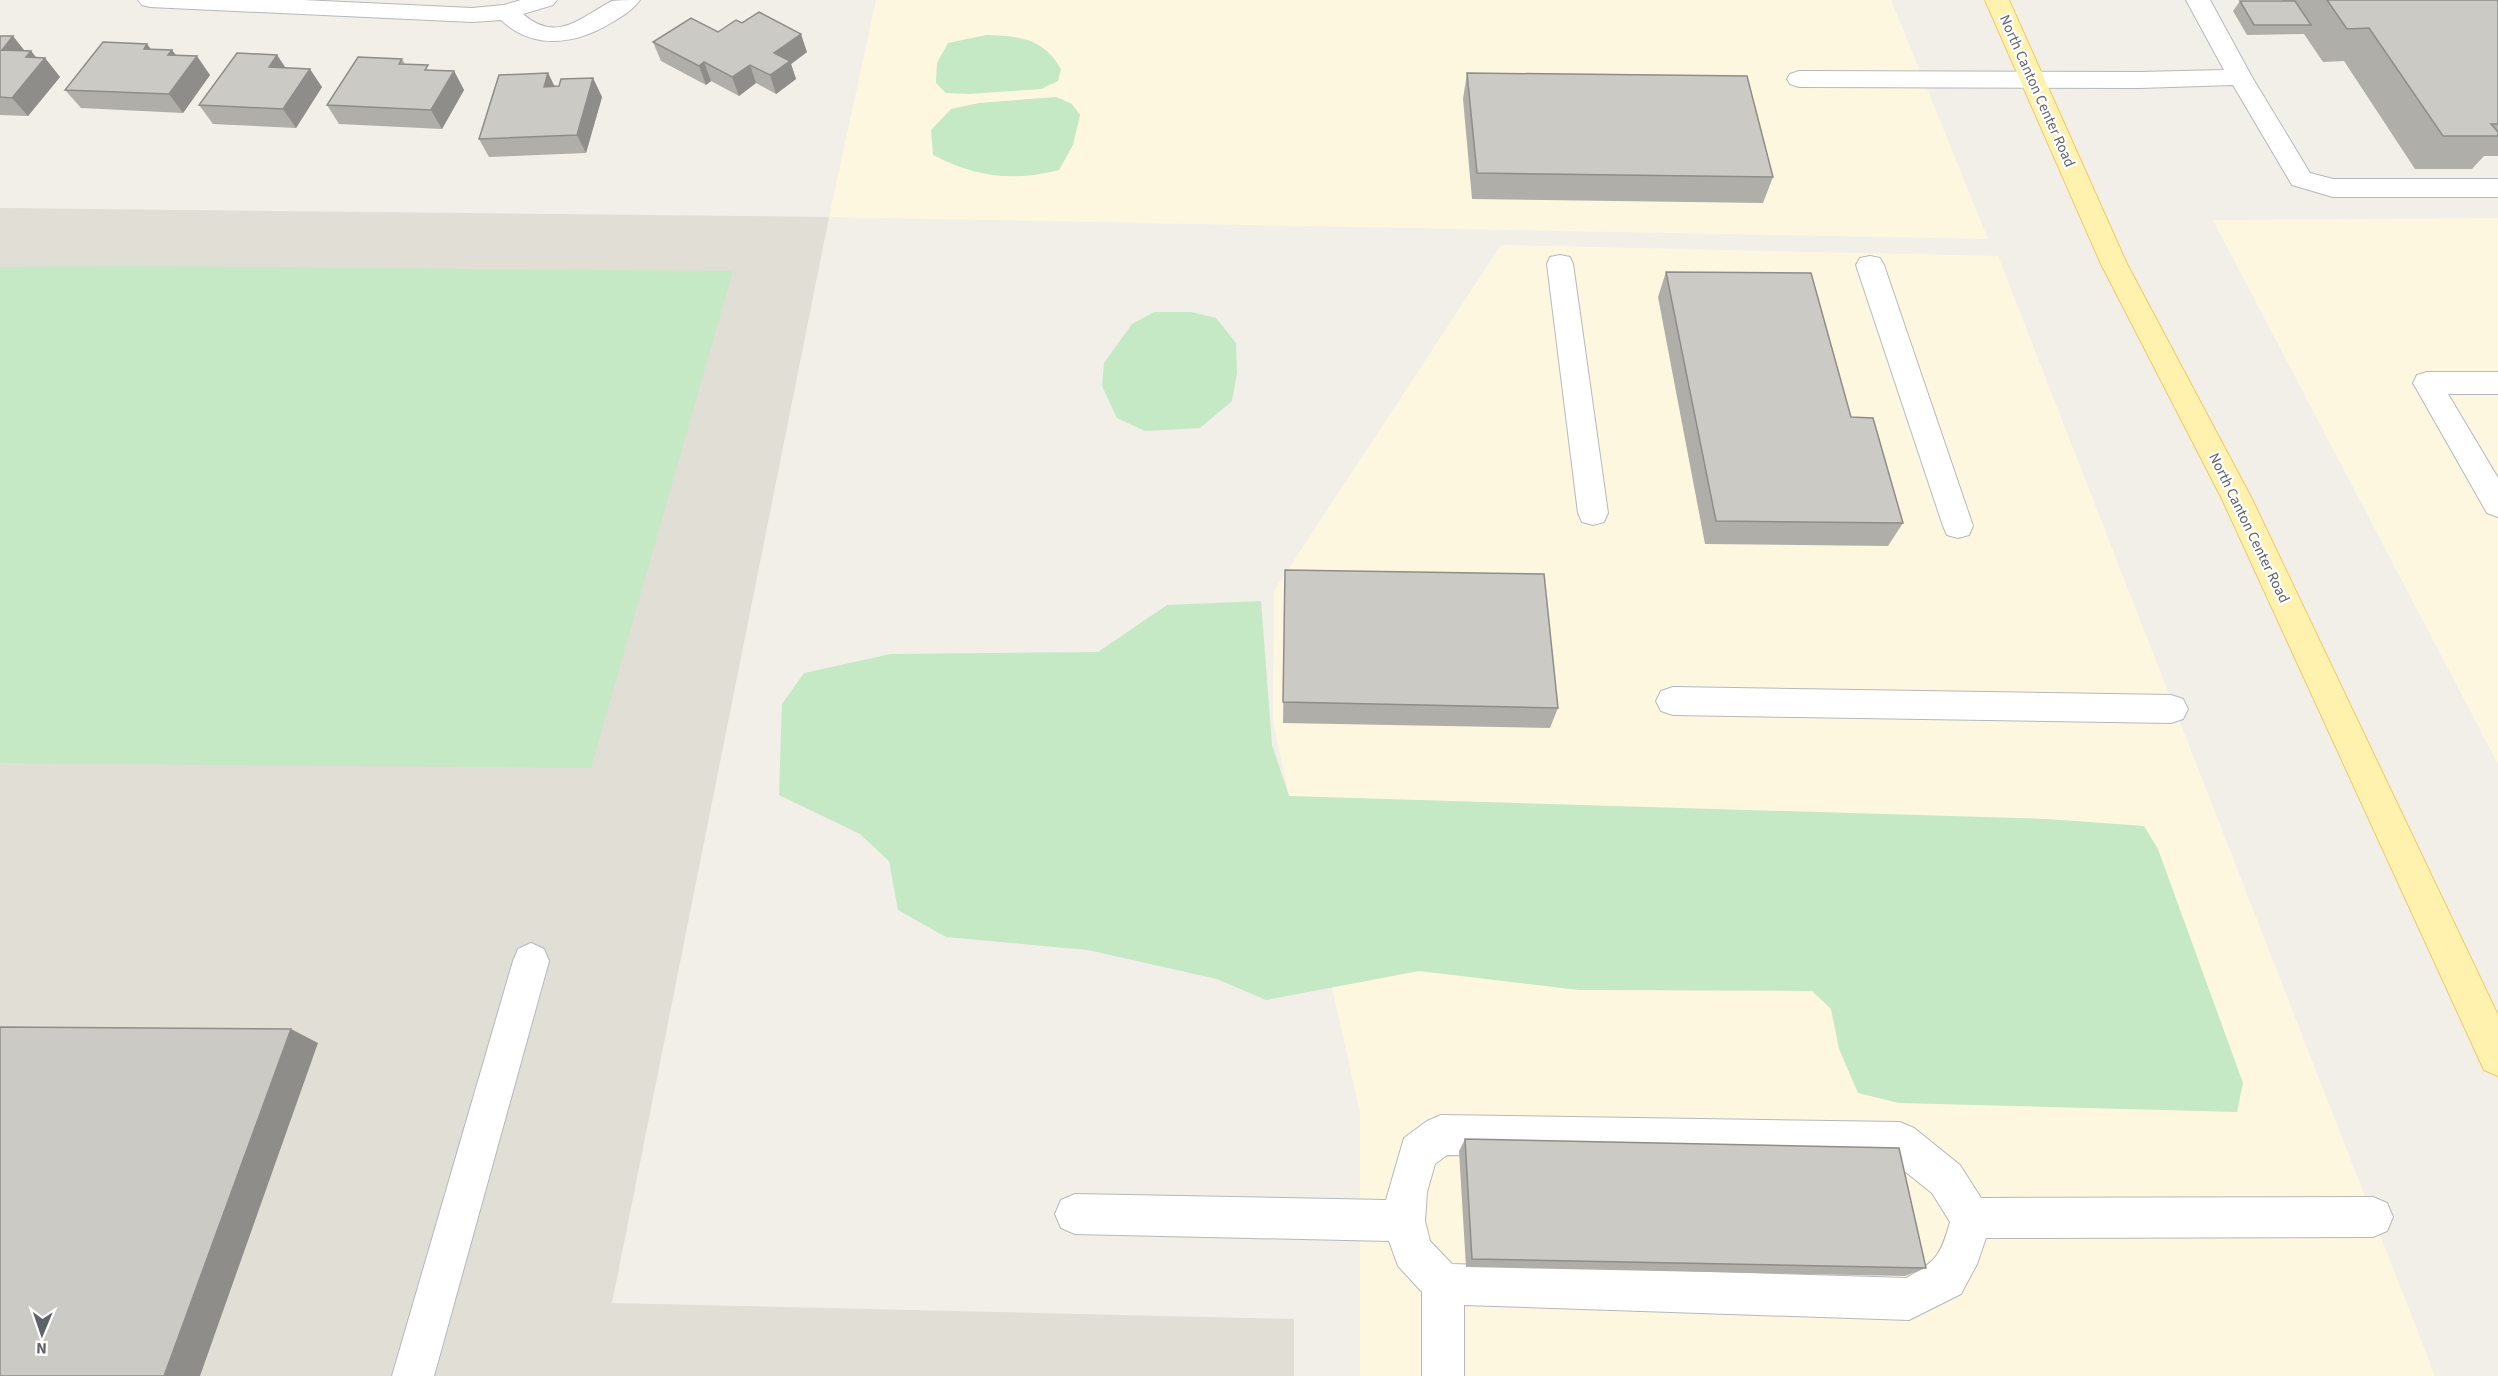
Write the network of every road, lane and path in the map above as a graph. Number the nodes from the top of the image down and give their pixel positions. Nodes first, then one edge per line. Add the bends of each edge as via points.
1 (150, 0) edge
2 (544, 0) edge
3 (628, 0) edge
4 (1997, 0) edge
5 (2198, 0) edge
6 (506, 12) junction
7 (2240, 77) junction
8 (1799, 79) dead end
9 (2032, 81) junction
10 (2498, 188) edge
11 (1560, 264) dead end
12 (1870, 265) dead end
13 (2498, 383) edge
14 (2498, 505) edge
15 (1593, 513) dead end
16 (1958, 526) dead end
17 (1673, 701) dead end
18 (2171, 709) dead end
19 (531, 961) dead end
20 (2498, 1057) edge
21 (1075, 1214) dead end
22 (2373, 1217) dead end
23 (1971, 1218) junction
24 (1405, 1221) junction
25 (1443, 1284) junction
26 (413, 1376) edge
27 (1443, 1376) edge

1 - 6 street via 439,15
2 - 6 street
3 - 6 street via 609,16 577,31 552,36 525,28
4 - 9 main road, North Canton Center Road
5 - 7 street
7 - 9 street
7 - 10 street via 2301,179 2333,188
8 - 9 street
9 - 20 main road, North Canton Center Road via 2114,264 2237,499
11 - 15 street
12 - 16 street
13 - 14 street via 2427,382
17 - 18 street
19 - 26 street
21 - 24 street
22 - 23 street
23 - 24 street via 1946,1179 1900,1142 1441,1135 1418,1152 1407,1192
23 - 25 street via 1963,1250 1946,1279 1910,1299
24 - 25 street via 1412,1252
25 - 27 street

